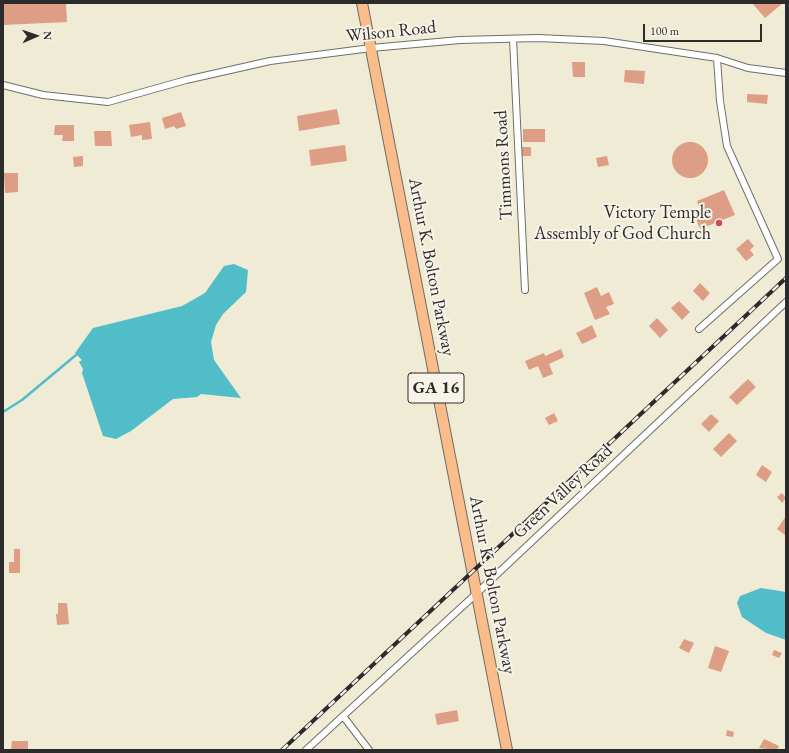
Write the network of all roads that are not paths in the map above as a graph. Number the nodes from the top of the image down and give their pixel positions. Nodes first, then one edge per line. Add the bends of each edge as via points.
1 (362, 3) edge
2 (513, 39) junction
3 (371, 48) junction
4 (717, 58) junction
5 (786, 73) edge
6 (3, 85) edge
7 (525, 290) dead end
8 (786, 302) edge
9 (699, 329) dead end
10 (477, 593) junction
11 (343, 716) junction
12 (306, 750) edge
13 (369, 750) edge
14 (507, 750) edge

1 - 3 main road, Arthur K. Bolton Parkway / GA 16
2 - 3 street, Wilson Road via 460,40
2 - 4 street, Wilson Road via 593,39
2 - 7 street, Timmons Road
3 - 6 street, Wilson Road via 270,61 186,80 108,102 43,95
3 - 10 main road, Arthur K. Bolton Parkway / GA 16
4 - 5 street, Wilson Road via 748,68
4 - 9 street via 727,146 778,259
8 - 10 street, Green Valley Road
10 - 11 street, Green Valley Road
10 - 14 main road, Arthur K. Bolton Parkway / GA 16
11 - 12 street, Green Valley Road
11 - 13 street

